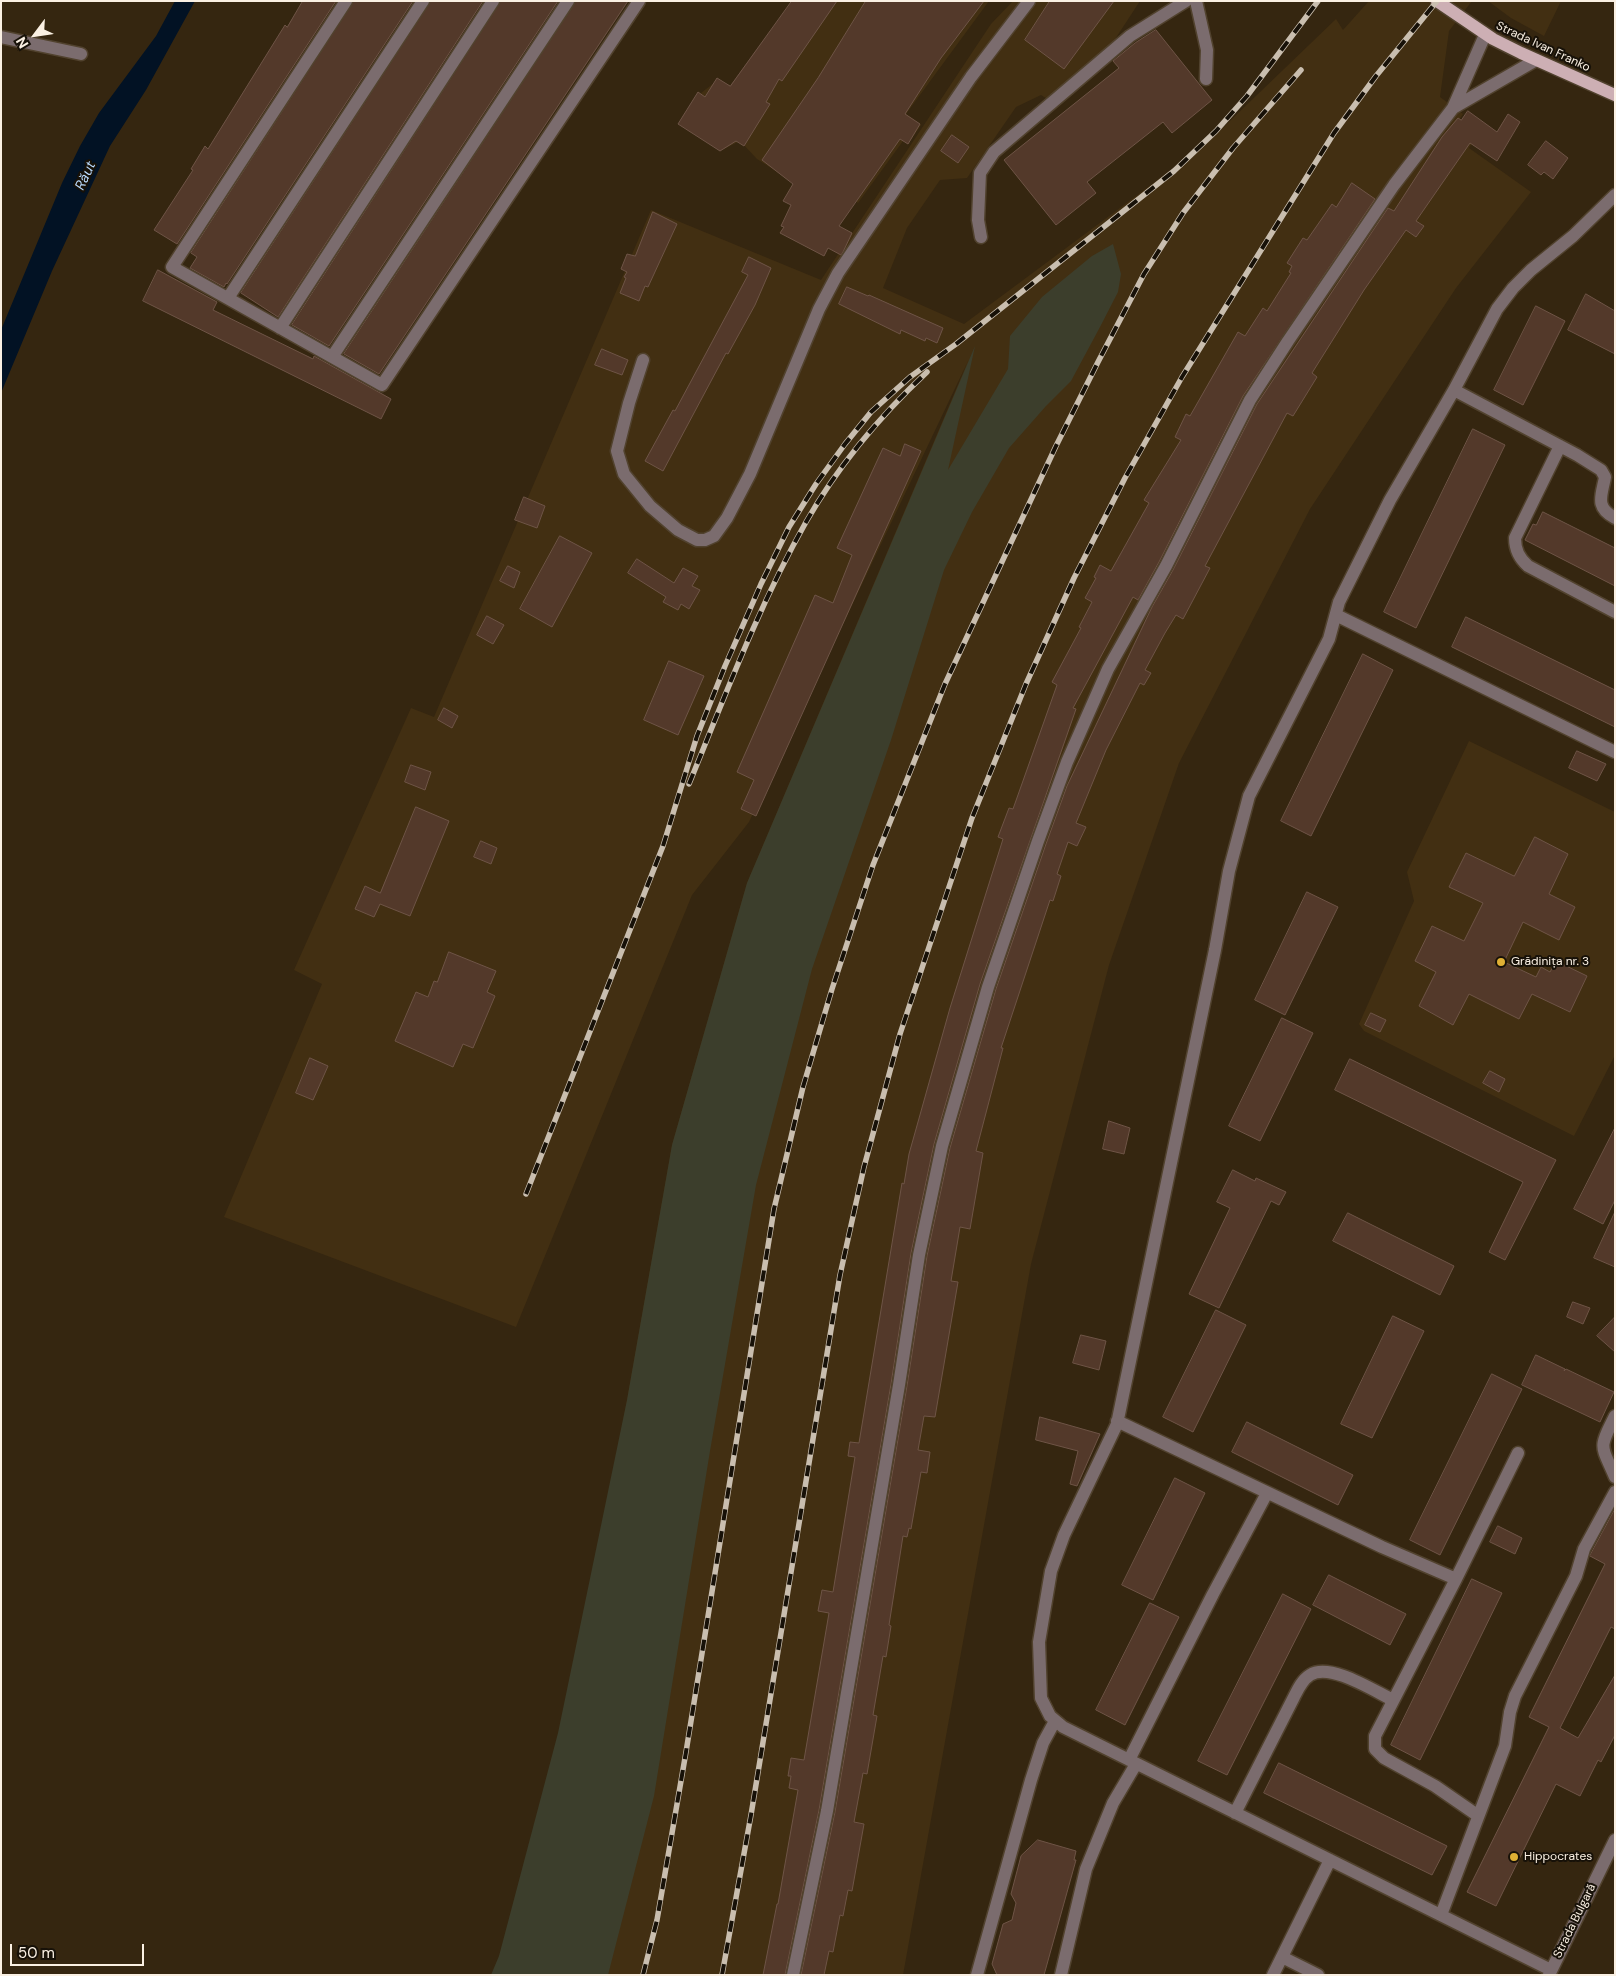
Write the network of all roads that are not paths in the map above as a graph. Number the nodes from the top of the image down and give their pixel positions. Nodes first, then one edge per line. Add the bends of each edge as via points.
1 (346, 1) edge
2 (423, 1) edge
3 (493, 1) edge
4 (568, 1) edge
5 (639, 1) edge
6 (1029, 1) edge
7 (1186, 1) edge
8 (1196, 1) edge
9 (1437, 1) edge
10 (1485, 35) junction
11 (1, 37) edge
12 (81, 54) dead end
13 (1536, 60) junction
14 (1206, 79) dead end
15 (1615, 95) edge
16 (1453, 108) junction
17 (1615, 195) edge
18 (981, 236) dead end
19 (228, 298) junction
20 (280, 328) junction
21 (332, 357) junction
22 (643, 360) dead end
23 (1454, 390) junction
24 (1560, 446) junction
25 (1615, 518) edge
26 (1615, 612) edge
27 (1336, 614) junction
28 (1615, 752) edge
29 (1615, 1416) edge
30 (1118, 1421) junction
31 (1518, 1453) dead end
32 (1615, 1477) edge
33 (1267, 1493) junction
34 (1614, 1495) edge
35 (1456, 1579) junction
36 (1393, 1700) junction
37 (1055, 1721) junction
38 (1132, 1762) junction
39 (1235, 1813) junction
40 (1478, 1815) junction
41 (1615, 1840) edge
42 (1330, 1860) junction
43 (1441, 1915) junction
44 (1282, 1957) junction
45 (1550, 1972) edge
46 (793, 1975) edge
47 (977, 1975) edge
48 (1061, 1975) edge
49 (1273, 1975) edge
50 (1318, 1975) edge

1 - 19 street via 172,267
2 - 19 street
3 - 20 street
4 - 21 street
5 - 21 street via 382,385
6 - 22 street via 971,76 838,273 819,309 750,474 727,518 714,536 705,540 697,540 678,530 650,506 624,474 617,451
7 - 18 street via 1130,36 994,152 980,173 978,220
8 - 14 street via 1207,50
9 - 10 main road, Strada Ivan Franko
10 - 13 main road, Strada Ivan Franko
10 - 16 street
11 - 12 street
13 - 15 main road, Strada Ivan Franko
13 - 16 street
16 - 46 street via 1388,193 1250,400 1166,566 1108,669 1067,762 1038,841 988,987 942,1146 919,1255 827,1811
17 - 23 street via 1513,288 1497,309
19 - 20 street
20 - 21 street
23 - 24 street
23 - 27 street via 1390,500
24 - 25 street via 1601,470 1605,477 1600,493 1601,505
24 - 26 street via 1515,538 1515,546 1528,566
27 - 28 street
27 - 30 street via 1329,639 1249,796 1237,836
29 - 32 street via 1602,1444
30 - 33 street
30 - 37 street via 1050,1572 1039,1642 1041,1698
31 - 35 street
33 - 35 street
33 - 38 street via 1213,1594
34 - 40 street via 1584,1549 1581,1566 1515,1696 1505,1746
35 - 36 street
36 - 39 street via 1338,1673 1327,1671 1308,1675
36 - 40 street via 1375,1736 1375,1749 1384,1758 1435,1786
37 - 38 street
37 - 47 street via 1043,1743 1031,1780
38 - 39 street
38 - 48 street via 1086,1869
39 - 42 street
40 - 43 street
41 - 45 street, Strada Bulgară
42 - 43 street
42 - 44 street
43 - 45 street
44 - 49 street
44 - 50 street

